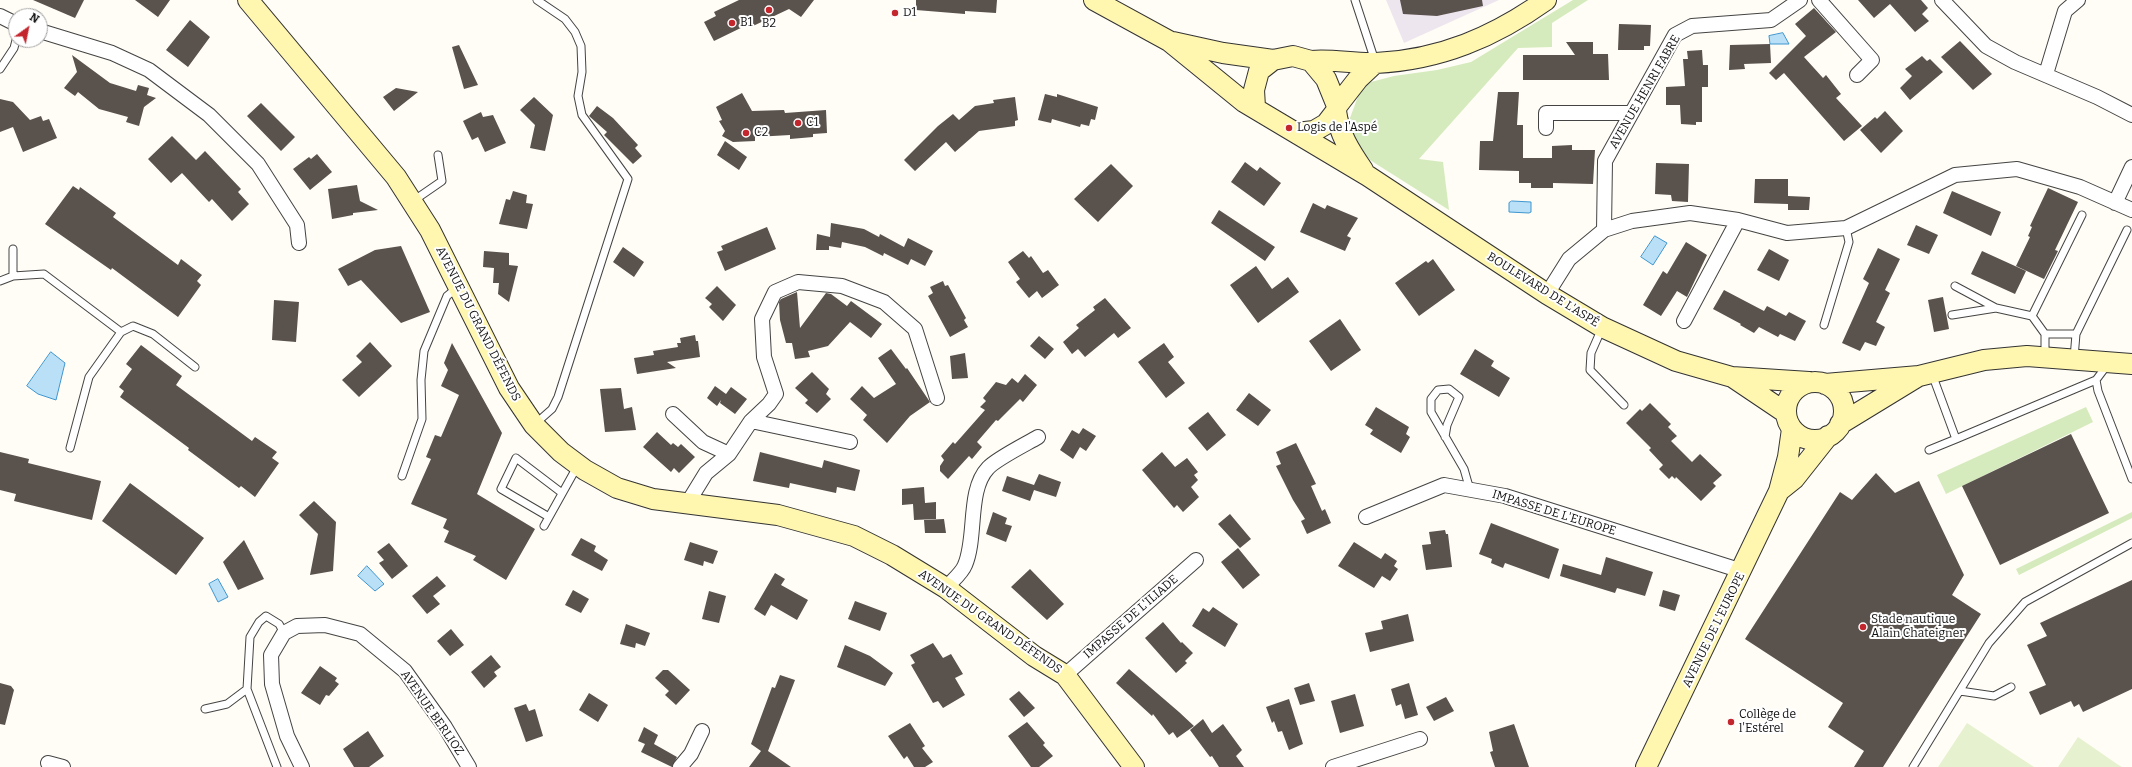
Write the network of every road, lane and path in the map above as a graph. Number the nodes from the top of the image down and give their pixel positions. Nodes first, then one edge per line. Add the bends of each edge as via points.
1 (248, 0) edge
2 (537, 0) edge
3 (1094, 0) edge
4 (1355, 0) edge
5 (1546, 0) edge
6 (1800, 0) edge
7 (1819, 0) edge
8 (1942, 0) edge
9 (2078, 0) edge
10 (48, 33) edge
11 (1169, 41) junction
12 (14, 48) edge
13 (1273, 60) junction
14 (1312, 61) junction
15 (1375, 63) junction
16 (0, 69) edge
17 (2046, 74) junction
18 (1857, 75) dead end
19 (1255, 107) junction
20 (1336, 109) junction
21 (1632, 113) junction
22 (2132, 115) edge
23 (1546, 128) dead end
24 (1296, 133) junction
25 (438, 155) dead end
26 (2132, 167) edge
27 (1368, 176) junction
28 (412, 202) junction
29 (2115, 203) junction
30 (2132, 210) edge
31 (2082, 215) dead end
32 (1738, 220) junction
33 (1846, 228) junction
34 (1604, 230) junction
35 (2127, 230) dead end
36 (299, 243) dead end
37 (13, 249) dead end
38 (14, 276) junction
39 (0, 281) edge
40 (1955, 286) dead end
41 (458, 287) junction
42 (1547, 294) junction
43 (1996, 308) junction
44 (1952, 315) dead end
45 (2032, 316) junction
46 (1684, 321) dead end
47 (1824, 325) dead end
48 (1602, 327) junction
49 (121, 332) junction
50 (2045, 334) junction
51 (2076, 334) junction
52 (2045, 356) junction
53 (2074, 359) junction
54 (2110, 362) junction
55 (2132, 364) edge
56 (195, 367) dead end
57 (1925, 374) junction
58 (1732, 377) junction
59 (2096, 380) junction
60 (1817, 383) junction
61 (937, 398) dead end
62 (1624, 405) dead end
63 (673, 414) dead end
64 (751, 421) junction
65 (1789, 421) junction
66 (534, 425) junction
67 (1834, 430) junction
68 (1038, 437) dead end
69 (1446, 437) junction
70 (1956, 440) junction
71 (850, 442) dead end
72 (70, 448) dead end
73 (1929, 450) dead end
74 (729, 454) junction
75 (578, 465) junction
76 (402, 476) dead end
77 (2132, 479) edge
78 (1470, 490) junction
79 (1779, 491) junction
80 (562, 494) junction
81 (687, 504) junction
82 (549, 517) junction
83 (1366, 517) dead end
84 (544, 526) dead end
85 (2132, 543) edge
86 (1196, 560) dead end
87 (1742, 571) junction
88 (946, 588) junction
89 (284, 633) junction
90 (1065, 675) junction
91 (2011, 687) dead end
92 (247, 689) junction
93 (1960, 690) junction
94 (205, 709) dead end
95 (702, 731) dead end
96 (1420, 739) dead end
97 (1652, 761) edge
98 (48, 763) dead end
99 (64, 767) edge
100 (277, 767) edge
101 (302, 767) edge
102 (469, 767) edge
103 (680, 767) edge
104 (1134, 767) edge
105 (1333, 767) edge
106 (1913, 767) edge

1 - 28 street, AVENUE DU GRAND DÉFENDS via 396,177
2 - 66 lane via 565,20 575,32 581,46 582,72 578,96 582,115 628,179 558,397 552,409
3 - 11 street
4 - 15 lane
5 - 15 street via 1507,26 1465,46 1430,56
6 - 21 street, AVENUE HENRI FABRE via 1771,20 1692,26 1682,30 1675,35
7 - 18 street via 1872,60
8 - 17 street via 1986,46 2015,62
9 - 17 street via 2065,11
10 - 36 street via 112,53 149,70 209,115 258,164 297,225
11 - 13 street via 1223,53
11 - 19 street via 1244,102
12 - 16 lane
13 - 14 street via 1293,56
13 - 19 street via 1259,71 1254,90
14 - 15 street
14 - 20 street via 1326,79
15 - 20 street via 1358,79
17 - 22 street
19 - 24 street
20 - 24 street via 1326,124 1314,131
20 - 27 street, BOULEVARD DE L'ASPÉ via 1338,126 1347,147
21 - 23 street via 1546,113
21 - 34 street, AVENUE HENRI FABRE via 1605,161
24 - 27 street, BOULEVARD DE L'ASPÉ
25 - 28 lane via 442,181
26 - 29 street
27 - 42 street, BOULEVARD DE L'ASPÉ
28 - 41 street, AVENUE DU GRAND DÉFENDS via 430,230
29 - 30 street
29 - 33 street via 2080,188 2017,169 1955,175
31 - 45 lane
32 - 33 street via 1787,233
32 - 34 street via 1690,213 1632,221
32 - 46 street
33 - 47 lane via 1849,242
34 - 42 street via 1569,259
35 - 51 lane
37 - 38 lane
38 - 39 lane
38 - 49 lane via 44,274
40 - 43 lane
41 - 66 street, AVENUE DU GRAND DÉFENDS via 509,388
41 - 76 lane via 447,296 424,351 421,380 422,419
42 - 48 street, BOULEVARD DE L'ASPÉ
43 - 44 lane
43 - 45 lane
45 - 50 lane
48 - 58 street, BOULEVARD DE L'ASPÉ via 1676,361
48 - 62 lane via 1591,353 1590,370
49 - 56 lane via 133,326 153,334
49 - 72 lane via 89,377
50 - 51 lane
50 - 52 lane
51 - 53 lane
52 - 53 street, BOULEVARD DE L'ASPÉ
52 - 57 street, BOULEVARD DE L'ASPÉ via 1984,360
53 - 54 street, BOULEVARD DE L'ASPÉ
54 - 55 street, BOULEVARD DE L'ASPÉ
54 - 59 lane
57 - 60 street, BOULEVARD DE L'ASPÉ
57 - 67 street, BOULEVARD DE L'ASPÉ
57 - 70 lane
58 - 60 street, BOULEVARD DE L'ASPÉ
58 - 65 street, BOULEVARD DE L'ASPÉ
59 - 70 lane
59 - 77 lane
60 - 65 street via 1801,385 1792,394 1786,405
60 - 67 street via 1838,394 1842,401 1844,409
61 - 64 street via 915,329 884,302 842,286 798,282 775,292 762,319 764,357 776,394
63 - 74 street via 703,442
64 - 71 street
64 - 74 street
65 - 67 street via 1805,438 1812,440
65 - 79 street, AVENUE DE L'EUROPE via 1788,457
66 - 75 street, AVENUE DU GRAND DÉFENDS
67 - 79 street, AVENUE DE L'EUROPE via 1794,479
68 - 88 street via 988,468 972,513 972,537 965,566
69 - 69 lane via 1431,412 1431,399 1438,390 1449,388 1459,397 1448,424
69 - 78 lane via 1464,469
70 - 73 lane
74 - 81 street via 706,473
75 - 80 lane
75 - 81 street, AVENUE DU GRAND DÉFENDS via 617,488 653,499
78 - 83 street, IMPASSE DE L'EUROPE via 1444,485
78 - 87 street, IMPASSE DE L'EUROPE via 1504,496
79 - 87 street, AVENUE DE L'EUROPE
80 - 82 lane
80 - 82 lane via 516,458 501,489
81 - 88 street, AVENUE DU GRAND DÉFENDS via 778,515 854,536 892,554
82 - 84 lane
85 - 93 lane via 2025,602 1989,643
86 - 90 street, IMPASSE DE L'ILIADE
87 - 97 street, AVENUE DE L'EUROPE
88 - 90 street, AVENUE DU GRAND DÉFENDS via 1034,656
89 - 92 lane via 279,624 266,616 259,622 250,637
89 - 101 street via 271,655 272,684 288,736
89 - 102 street, AVENUE BERLIOZ via 297,626 325,625 360,634 405,671 445,727
90 - 104 street, AVENUE DU GRAND DÉFENDS
91 - 93 lane via 1994,696
92 - 94 lane via 227,704
92 - 100 lane
93 - 106 lane
95 - 103 street via 691,754
96 - 105 street
98 - 99 street

